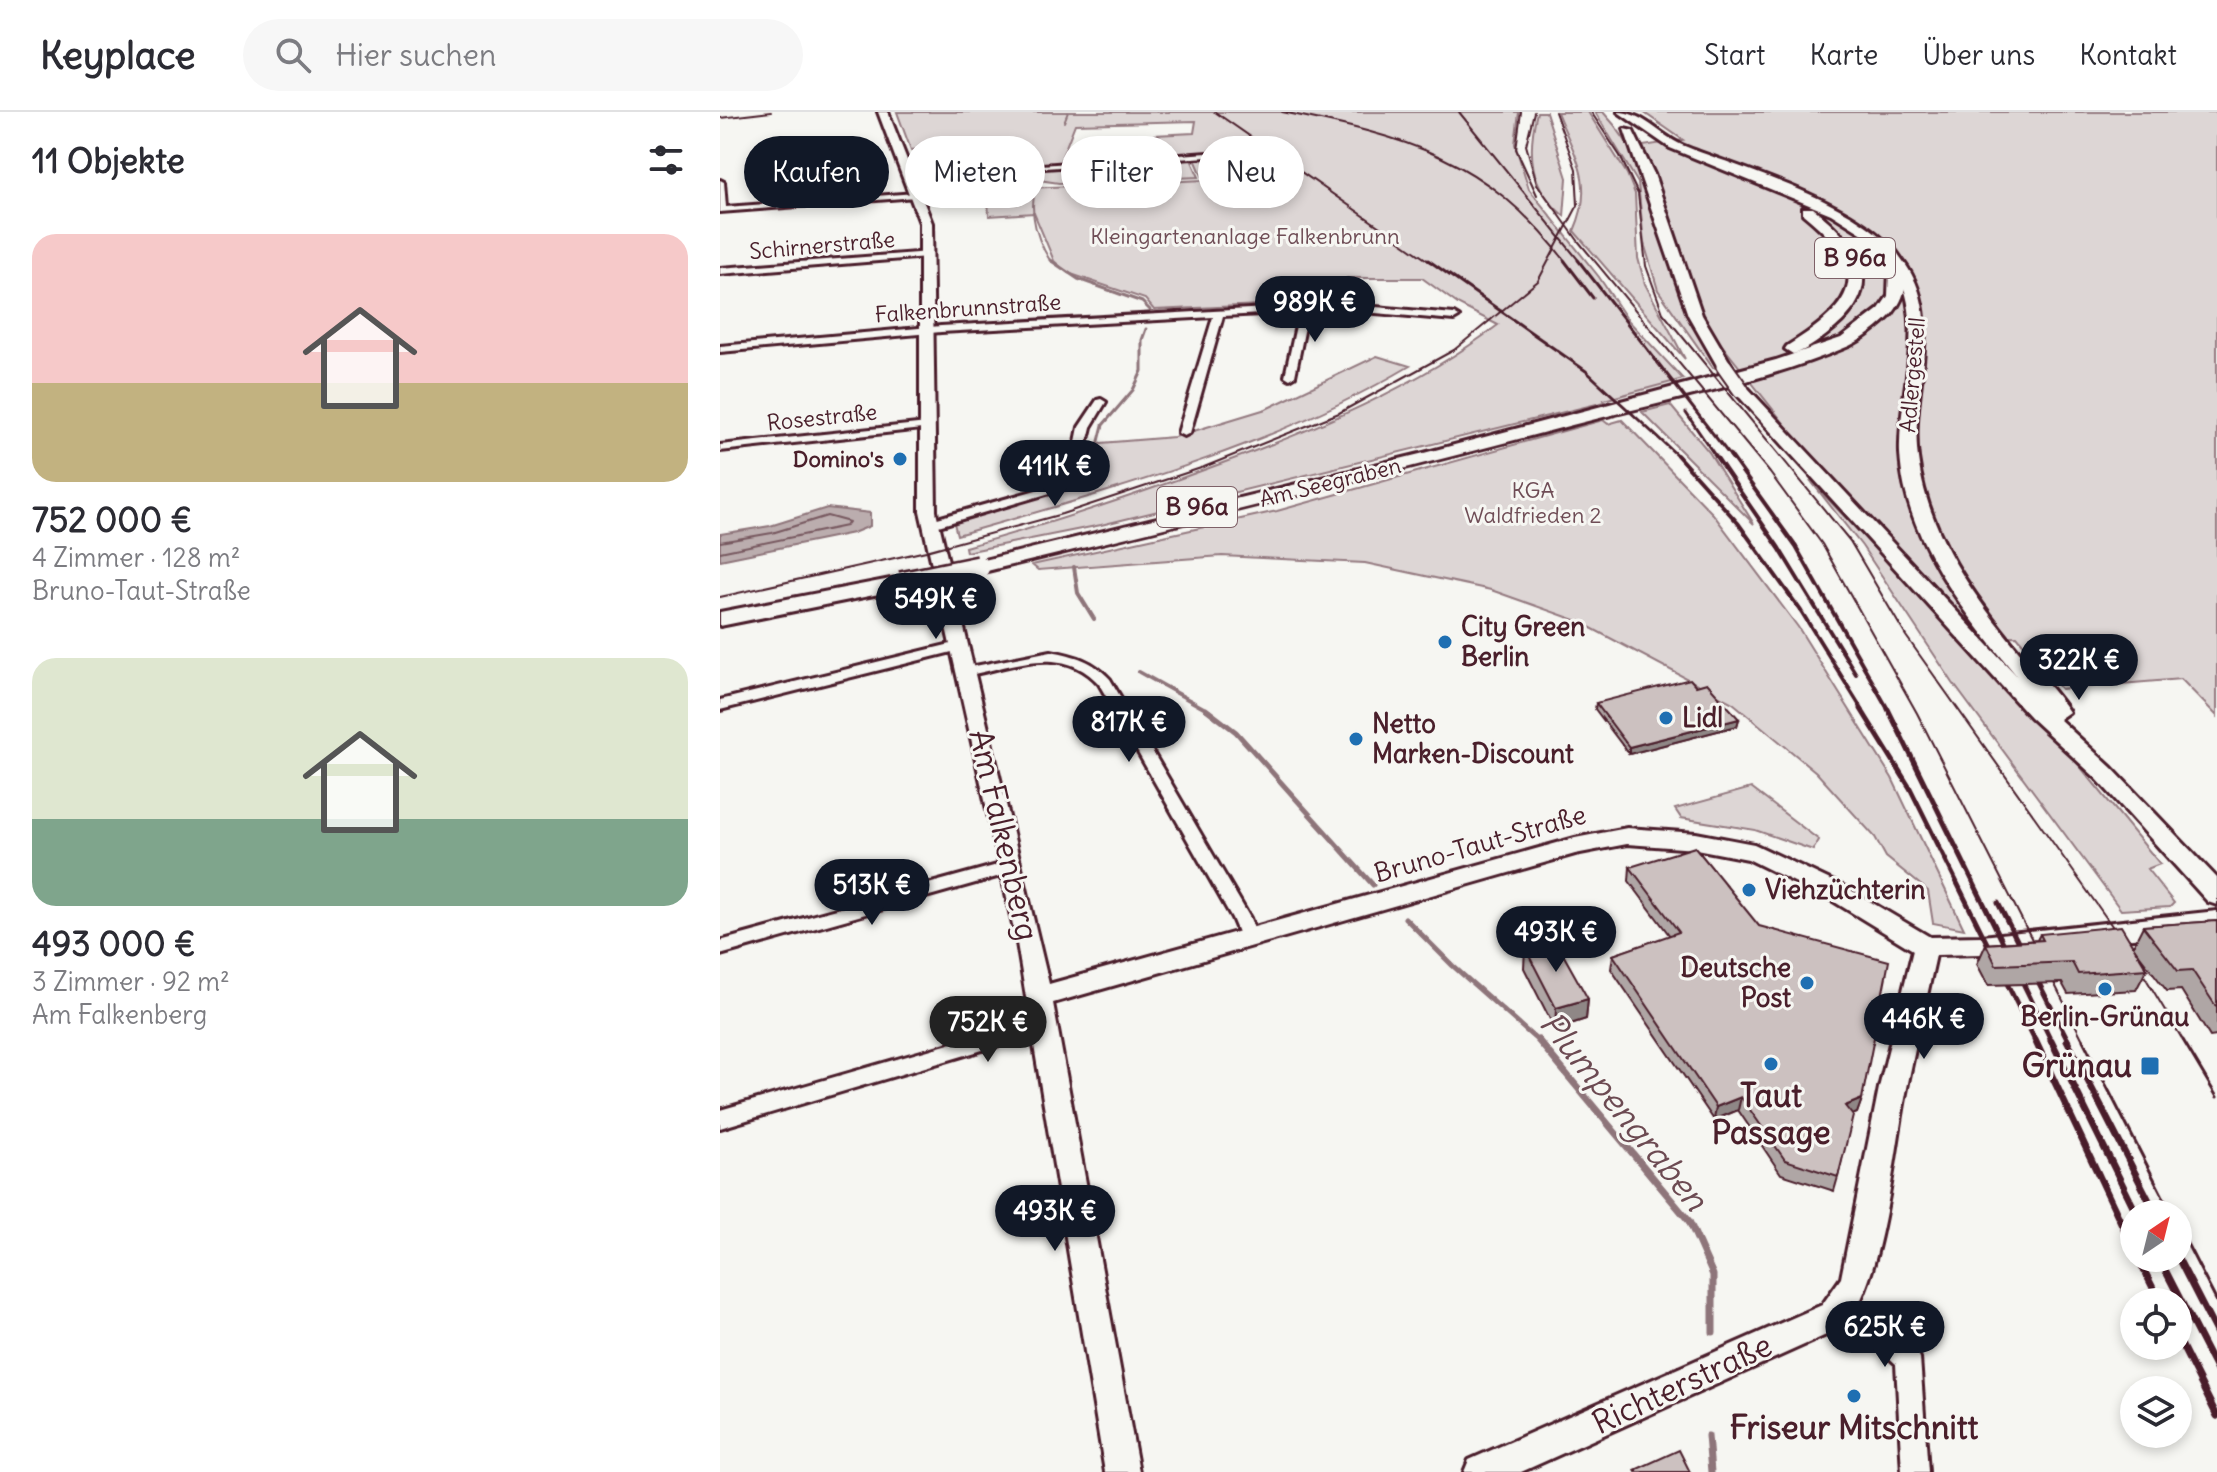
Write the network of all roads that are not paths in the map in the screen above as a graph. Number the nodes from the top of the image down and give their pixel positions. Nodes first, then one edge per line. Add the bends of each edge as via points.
1 (883, 112) edge
2 (1608, 112) edge
3 (1623, 112) edge
4 (1628, 131) junction
5 (1198, 155) edge
6 (1045, 166) edge
7 (905, 167) edge
8 (720, 182) edge
9 (905, 196) edge
10 (921, 208) edge
11 (721, 210) edge
12 (1883, 243) junction
13 (927, 254) junction
14 (720, 271) edge
15 (1304, 309) junction
16 (1219, 313) junction
17 (1454, 317) dead end
18 (927, 330) junction
19 (720, 349) edge
20 (1290, 376) dead end
21 (1101, 402) dead end
22 (927, 426) junction
23 (1184, 433) dead end
24 (720, 448) edge
25 (1421, 455) junction
26 (931, 524) junction
27 (900, 578) junction
28 (720, 609) edge
29 (720, 619) edge
30 (959, 646) junction
31 (965, 672) junction
32 (720, 705) edge
33 (2084, 753) junction
34 (1012, 867) junction
35 (2217, 895) edge
36 (2217, 920) edge
37 (1248, 937) junction
38 (1926, 946) junction
39 (720, 948) edge
40 (1040, 1011) junction
41 (720, 1119) edge
42 (1845, 1303) junction
43 (1520, 1462) edge
44 (1122, 1472) edge
45 (1481, 1472) edge
46 (1915, 1472) edge

1 - 7 street, Am Falkenberg
2 - 4 main road, Adlergestell / B 96a
3 - 12 main road, Adlergestell / B 96a via 1674,146 1836,211
4 - 25 main road, Adlergestell / B 96a via 1785,199 1830,227 1848,246 1858,268 1858,286 1849,306 1818,334 1767,360
4 - 33 main road, Adlergestell, bridge via 1648,174 1695,315 1741,390 2027,701
5 - 6 street
8 - 11 street
9 - 11 street
10 - 13 street, Am Falkenberg
12 - 25 main road, Adlergestell / B 96a via 1896,268 1895,296 1885,312 1847,341 1782,364
12 - 33 main road, Adlergestell via 1910,277 1918,308 1907,442 1922,512 1960,585 2058,711
13 - 14 street, Schirnerstraße
13 - 18 street, Am Falkenberg
15 - 16 street, Falkenbrunnstraße
15 - 17 street, Falkenbrunnstraße via 1342,307
15 - 20 street
16 - 18 street, Falkenbrunnstraße
16 - 23 street
18 - 19 street, Falkenbrunnstraße
18 - 22 street, Am Falkenberg
21 - 26 street via 1085,427 1073,483
22 - 24 street, Rosestraße
22 - 26 street, Am Falkenberg
25 - 27 main road, Am Seegraben / B 96a, bridge
26 - 30 street, Am Falkenberg
27 - 28 main road, Am Seegraben / B 96a
27 - 29 main road, Am Seegraben / B 96a
30 - 31 street, Am Falkenberg
30 - 32 street
31 - 34 street, Am Falkenberg
31 - 37 street via 1051,655 1092,668 1134,732
33 - 35 main road, Adlergestell
34 - 39 street
34 - 40 street, Am Falkenberg
36 - 38 street via 1973,946
37 - 38 street, Bruno-Taut-Straße via 1627,836 1754,852 1816,881
37 - 40 street, Bruno-Taut-Straße
38 - 42 street via 1856,1279
40 - 41 street, Bruno-Taut-Straße
40 - 44 street, Am Falkenberg
42 - 43 street, Richterstraße via 1833,1316
42 - 46 street via 1908,1358
43 - 45 street, Richterstraße

